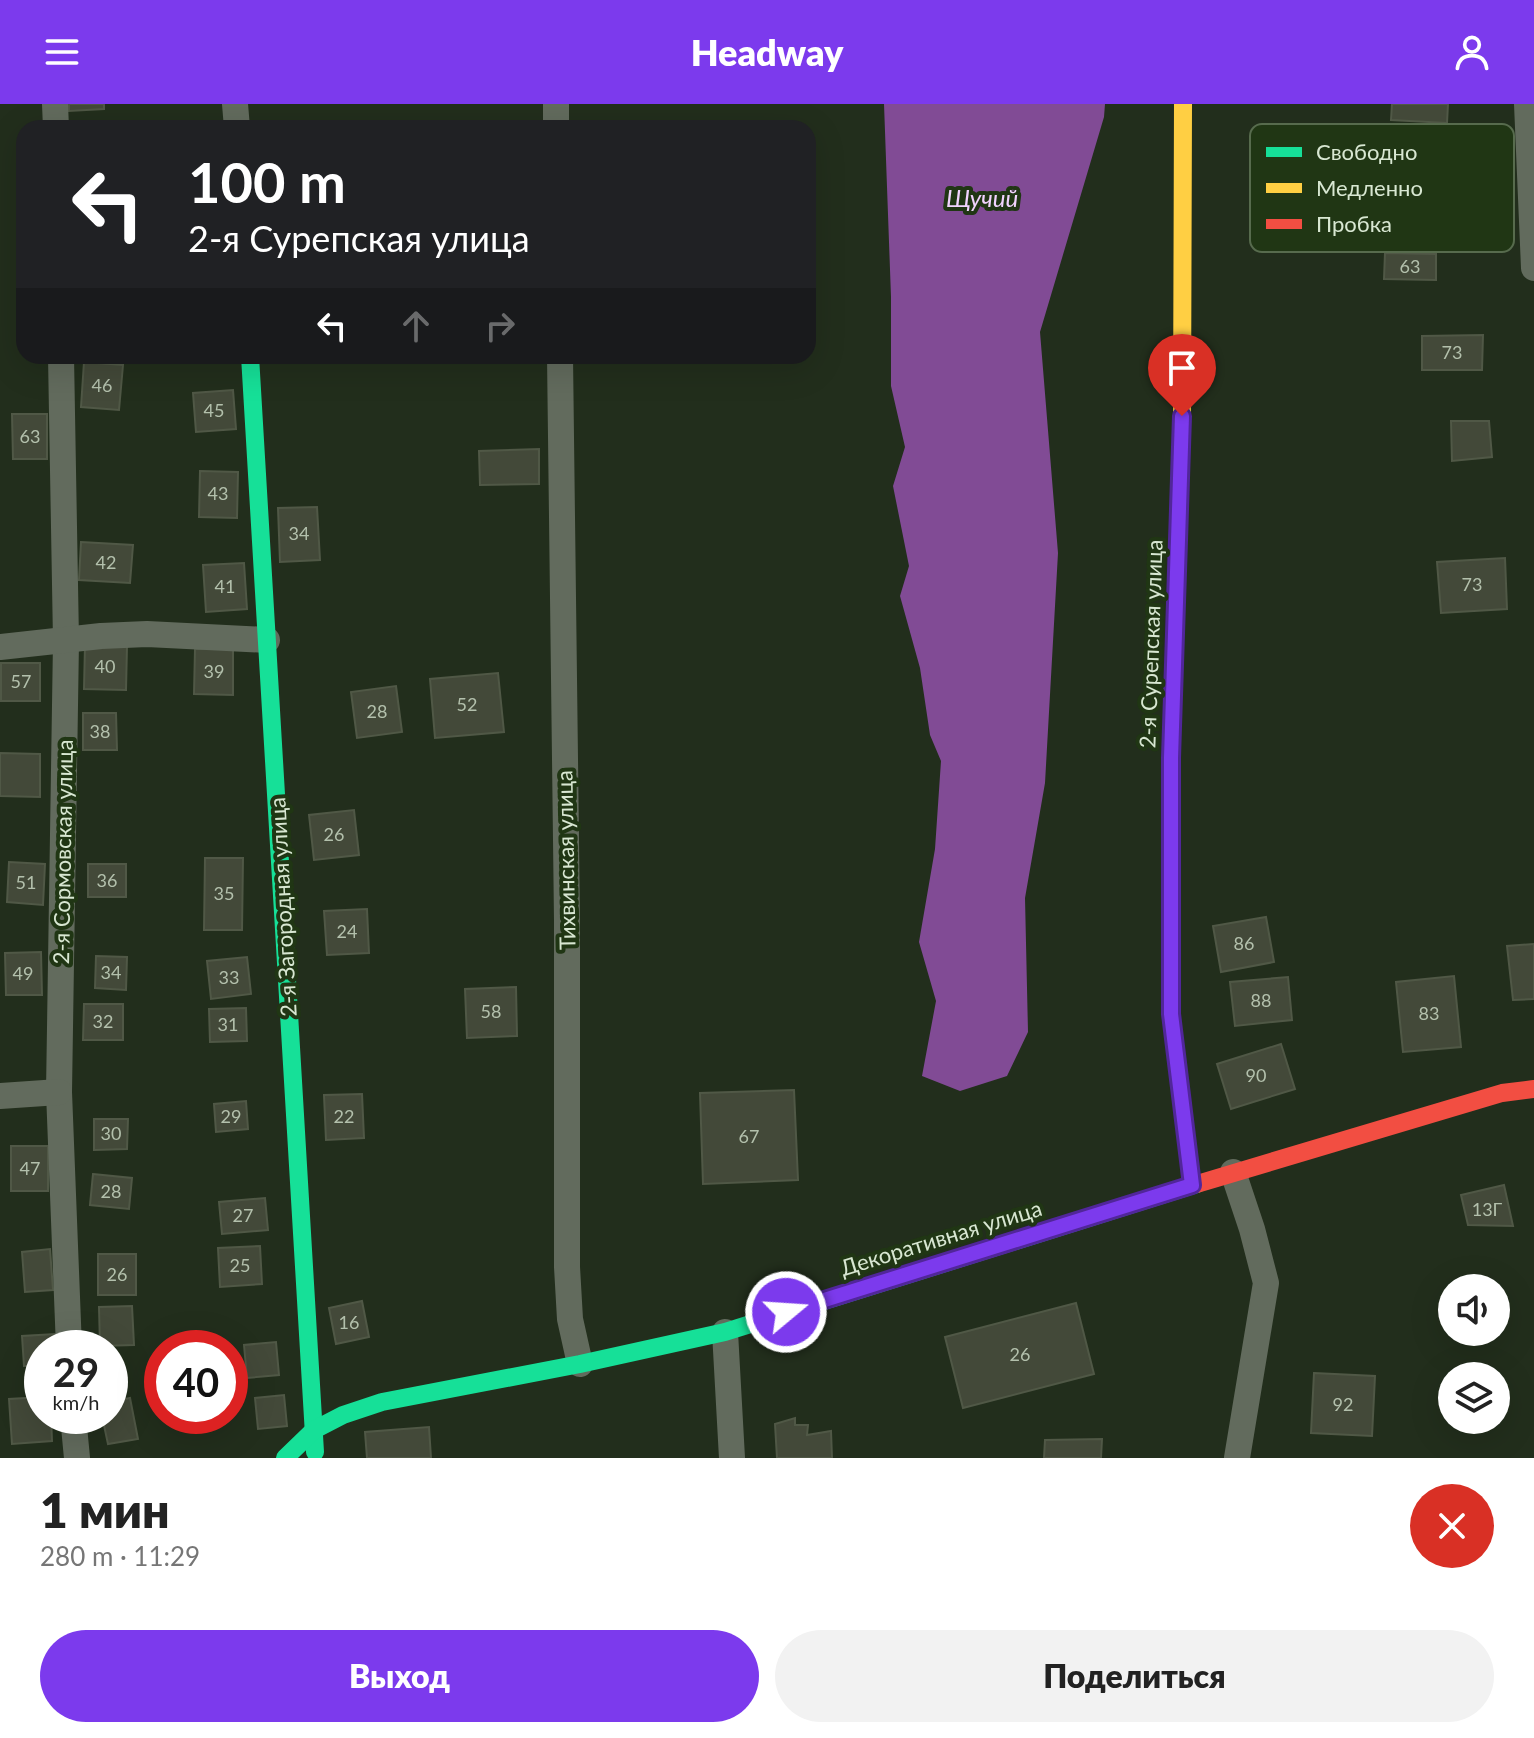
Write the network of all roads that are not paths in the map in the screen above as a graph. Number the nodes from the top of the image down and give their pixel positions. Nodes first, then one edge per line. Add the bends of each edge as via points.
1 (1183, 104) edge
2 (1527, 104) edge
3 (1534, 268) edge
4 (61, 364) edge
5 (250, 364) edge
6 (560, 364) edge
7 (267, 640) junction
8 (66, 641) junction
9 (0, 647) edge
10 (1534, 1089) edge
11 (59, 1092) junction
12 (0, 1096) edge
13 (1233, 1172) junction
14 (1192, 1185) junction
15 (68, 1330) edge
16 (725, 1332) junction
17 (580, 1364) junction
18 (314, 1430) junction
19 (75, 1434) edge
20 (77, 1458) edge
21 (285, 1458) edge
22 (315, 1458) edge
23 (732, 1458) edge
24 (1237, 1458) edge

1 - 14 street, 2-я Сурепская улица via 1171,1014
2 - 3 street
4 - 8 street, 2-я Сормовская улица
5 - 7 street, 2-я Загородная улица
6 - 17 street, Тихвинская улица via 567,1267
7 - 8 street via 147,634
7 - 18 street, 2-я Загородная улица
8 - 9 street
8 - 11 street, 2-я Сормовская улица
10 - 13 street, Декоративная улица via 1502,1093
11 - 12 street
11 - 15 street, 2-я Сормовская улица
13 - 14 street, Декоративная улица
13 - 24 street via 1266,1283
14 - 16 street, Декоративная улица
16 - 17 street, Декоративная улица
16 - 23 street
17 - 18 street, Декоративная улица via 382,1402
18 - 21 street, Декоративная улица
18 - 22 street, 2-я Загородная улица
19 - 20 street

